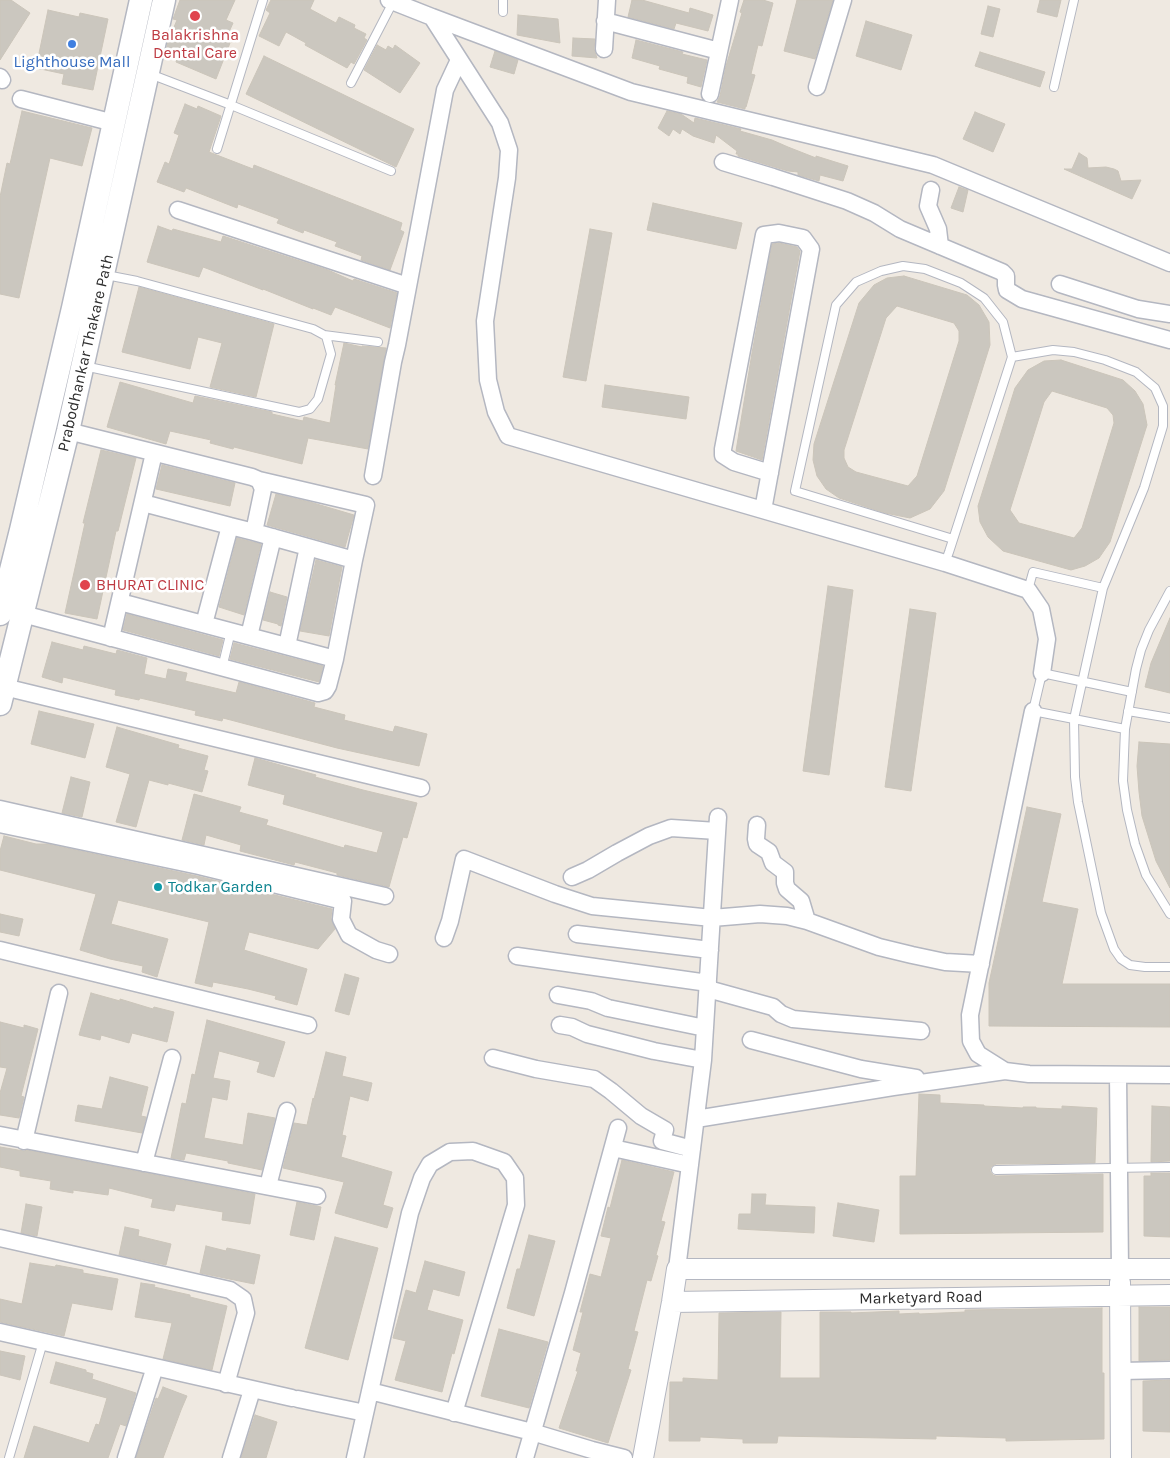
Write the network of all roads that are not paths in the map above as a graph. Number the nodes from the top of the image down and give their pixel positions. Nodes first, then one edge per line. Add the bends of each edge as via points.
1 (141, 0) edge
2 (164, 0) edge
3 (263, 0) edge
4 (503, 0) edge
5 (606, 0) edge
6 (730, 0) edge
7 (843, 0) edge
8 (1074, 0) edge
9 (391, 1) edge
10 (503, 12) dead end
11 (432, 17) junction
12 (605, 21) junction
13 (604, 49) dead end
14 (719, 51) junction
15 (459, 60) junction
16 (148, 73) junction
17 (351, 83) dead end
18 (817, 87) dead end
19 (1054, 87) dead end
20 (710, 94) dead end
21 (21, 99) dead end
22 (231, 105) junction
23 (114, 122) junction
24 (217, 149) dead end
25 (723, 162) dead end
26 (391, 171) dead end
27 (931, 190) dead end
28 (178, 210) dead end
29 (940, 246) junction
30 (1170, 263) edge
31 (104, 274) junction
32 (1060, 284) dead end
33 (408, 286) junction
34 (1170, 314) edge
35 (324, 335) junction
36 (1170, 340) edge
37 (378, 342) dead end
38 (1012, 358) junction
39 (83, 365) junction
40 (68, 431) junction
41 (154, 453) junction
42 (770, 473) junction
43 (373, 476) dead end
44 (259, 480) junction
45 (143, 502) junction
46 (763, 510) junction
47 (230, 526) junction
48 (21, 530) junction
49 (254, 532) junction
50 (43, 536) junction
51 (273, 537) junction
52 (953, 539) junction
53 (308, 547) junction
54 (354, 560) junction
55 (945, 563) junction
56 (6, 565) edge
57 (1103, 588) junction
58 (1028, 590) junction
59 (1170, 591) edge
60 (120, 602) junction
61 (0, 614) edge
62 (23, 614) junction
63 (204, 624) junction
64 (231, 631) junction
65 (249, 636) junction
66 (111, 638) junction
67 (287, 646) junction
68 (335, 659) junction
69 (222, 668) junction
70 (1042, 673) junction
71 (1082, 681) junction
72 (1132, 692) junction
73 (2, 696) edge
74 (1033, 711) junction
75 (1128, 711) junction
76 (1170, 718) edge
77 (1074, 720) junction
78 (1125, 729) junction
79 (421, 788) dead end
80 (0, 809) edge
81 (0, 824) edge
82 (757, 825) dead end
83 (572, 876) dead end
84 (386, 896) dead end
85 (1170, 914) edge
86 (712, 918) junction
87 (807, 921) junction
88 (577, 934) dead end
89 (444, 938) dead end
90 (0, 950) edge
91 (710, 950) junction
92 (389, 954) dead end
93 (517, 956) dead end
94 (981, 964) junction
95 (1170, 967) edge
96 (708, 986) junction
97 (59, 993) dead end
98 (558, 995) dead end
99 (560, 1024) dead end
100 (308, 1025) dead end
101 (705, 1028) junction
102 (921, 1031) dead end
103 (752, 1040) dead end
104 (172, 1058) dead end
105 (493, 1058) dead end
106 (703, 1060) junction
107 (1005, 1071) junction
108 (1118, 1075) junction
109 (1170, 1075) edge
110 (920, 1083) junction
111 (287, 1111) dead end
112 (696, 1119) junction
113 (618, 1128) dead end
114 (0, 1135) edge
115 (24, 1141) junction
116 (613, 1148) junction
117 (691, 1157) junction
118 (144, 1163) junction
119 (1119, 1167) junction
120 (1170, 1168) edge
121 (996, 1170) dead end
122 (268, 1186) junction
123 (317, 1196) dead end
124 (0, 1238) edge
125 (676, 1269) junction
126 (1170, 1269) edge
127 (1120, 1270) junction
128 (1120, 1295) junction
129 (1170, 1295) edge
130 (672, 1302) junction
131 (0, 1332) edge
132 (43, 1342) junction
133 (155, 1367) junction
134 (1170, 1370) edge
135 (1120, 1371) junction
136 (226, 1384) junction
137 (252, 1390) junction
138 (370, 1391) junction
139 (454, 1412) junction
140 (365, 1413) junction
141 (532, 1432) junction
142 (9, 1458) edge
143 (126, 1458) edge
144 (231, 1458) edge
145 (355, 1458) edge
146 (525, 1458) edge
147 (624, 1458) edge
148 (643, 1458) edge
149 (1121, 1458) edge

1 - 23 main road, Prabodhankar Thakare Path
2 - 16 main road, Prabodhankar Thakare Path
3 - 22 lane
4 - 10 lane
5 - 12 street
6 - 14 street
7 - 18 street
8 - 19 lane
9 - 11 street
9 - 17 lane
11 - 15 street
11 - 30 street via 631,92 933,165
12 - 13 street
12 - 14 street
14 - 20 street
15 - 33 street via 445,90
15 - 46 street via 500,123 509,150 485,321 488,380 496,412 508,436
16 - 22 lane
16 - 31 main road, Prabodhankar Thakare Path
21 - 23 street
22 - 24 lane
22 - 26 lane
23 - 48 main road, Prabodhankar Thakare Path
25 - 29 street via 847,201
27 - 29 street via 928,206 938,229
28 - 33 street
29 - 36 street via 1002,272 1006,276 1007,290 1022,299
31 - 35 lane via 313,329
31 - 39 main road, Prabodhankar Thakare Path
32 - 34 street via 1138,309
33 - 43 street
35 - 37 lane
35 - 39 lane via 331,354 318,399 310,409 299,412
38 - 52 lane
38 - 52 lane via 1002,322 984,298 962,283 926,269 903,266 881,271 856,282 836,305 795,491
38 - 57 lane via 1053,350 1106,360 1136,372 1155,388 1163,406 1163,426 1144,488
39 - 40 main road, Prabodhankar Thakare Path
40 - 41 street
40 - 50 main road, Prabodhankar Thakare Path
41 - 44 street
41 - 45 street
42 - 42 street via 812,248 803,238 779,233 764,235 723,449 723,455 734,462
42 - 46 street
44 - 49 street via 263,489
44 - 54 street via 366,505
45 - 47 street
45 - 60 street
46 - 55 street
47 - 49 street
47 - 63 street
48 - 50 street
48 - 56 main road, Prabodhankar Thakare Path
49 - 51 street
50 - 62 main road, Prabodhankar Thakare Path
51 - 53 street
51 - 65 street
52 - 55 lane
53 - 54 street
53 - 67 street
54 - 68 street
55 - 58 street
56 - 61 main road, Prabodhankar Thakare Path
57 - 58 lane via 1034,572
57 - 71 lane
58 - 70 street via 1041,609 1047,639
59 - 72 lane via 1141,650
60 - 63 street
60 - 66 street
62 - 66 street
62 - 73 main road, Prabodhankar Thakare Path
63 - 64 street
64 - 65 street
64 - 69 lane
65 - 67 street
66 - 69 street
67 - 68 street
68 - 69 street via 328,686 318,693
70 - 71 lane
70 - 74 lane
71 - 72 lane
71 - 77 lane
72 - 75 lane
73 - 79 street
74 - 77 lane
74 - 94 street
75 - 76 lane
75 - 78 lane
77 - 78 lane
77 - 95 lane via 1074,777 1078,802 1101,913 1114,949 1130,965
78 - 85 lane via 1123,781 1135,844 1146,875
80 - 84 street
81 - 92 street via 199,866 343,901 340,919 349,935
82 - 87 street via 757,844 769,852 773,863 785,872 787,889 801,901
83 - 86 street via 671,828 717,824
86 - 87 street via 760,914
86 - 89 street via 592,906 464,859
86 - 91 street
87 - 94 street via 879,947 945,962
88 - 91 street
90 - 100 street
91 - 96 street
93 - 96 street
94 - 107 street via 970,1015 971,1041 978,1054
96 - 101 street
96 - 102 street via 773,1007 793,1019
97 - 115 street
98 - 101 street
99 - 106 street via 654,1051
101 - 106 street
103 - 110 street via 861,1069 916,1078
104 - 118 street
105 - 117 street via 594,1079 641,1116 665,1130 662,1141
106 - 112 street
107 - 108 street
107 - 110 street
108 - 109 street
108 - 119 street
110 - 112 street
111 - 122 street
112 - 117 street
113 - 116 street
114 - 115 street
115 - 118 street
116 - 117 street
116 - 141 street
117 - 125 street
118 - 122 street
119 - 120 lane
119 - 121 lane
119 - 127 street
122 - 123 street
124 - 136 street via 230,1290 242,1299 246,1313
125 - 127 street, Marketyard Road
125 - 130 street
126 - 127 street, Marketyard Road
127 - 128 street
128 - 129 street, Marketyard Road
128 - 130 street, Marketyard Road
128 - 135 street
130 - 148 street
131 - 132 street
132 - 133 street
132 - 142 lane
133 - 136 street
133 - 143 street
134 - 135 street
135 - 149 street
136 - 137 street
137 - 140 street
137 - 144 street
138 - 139 street
138 - 139 street via 410,1212 422,1178 430,1164 450,1152 473,1152 504,1162 515,1178 516,1205
138 - 140 street
139 - 141 street
140 - 145 street
141 - 146 street
141 - 147 street

